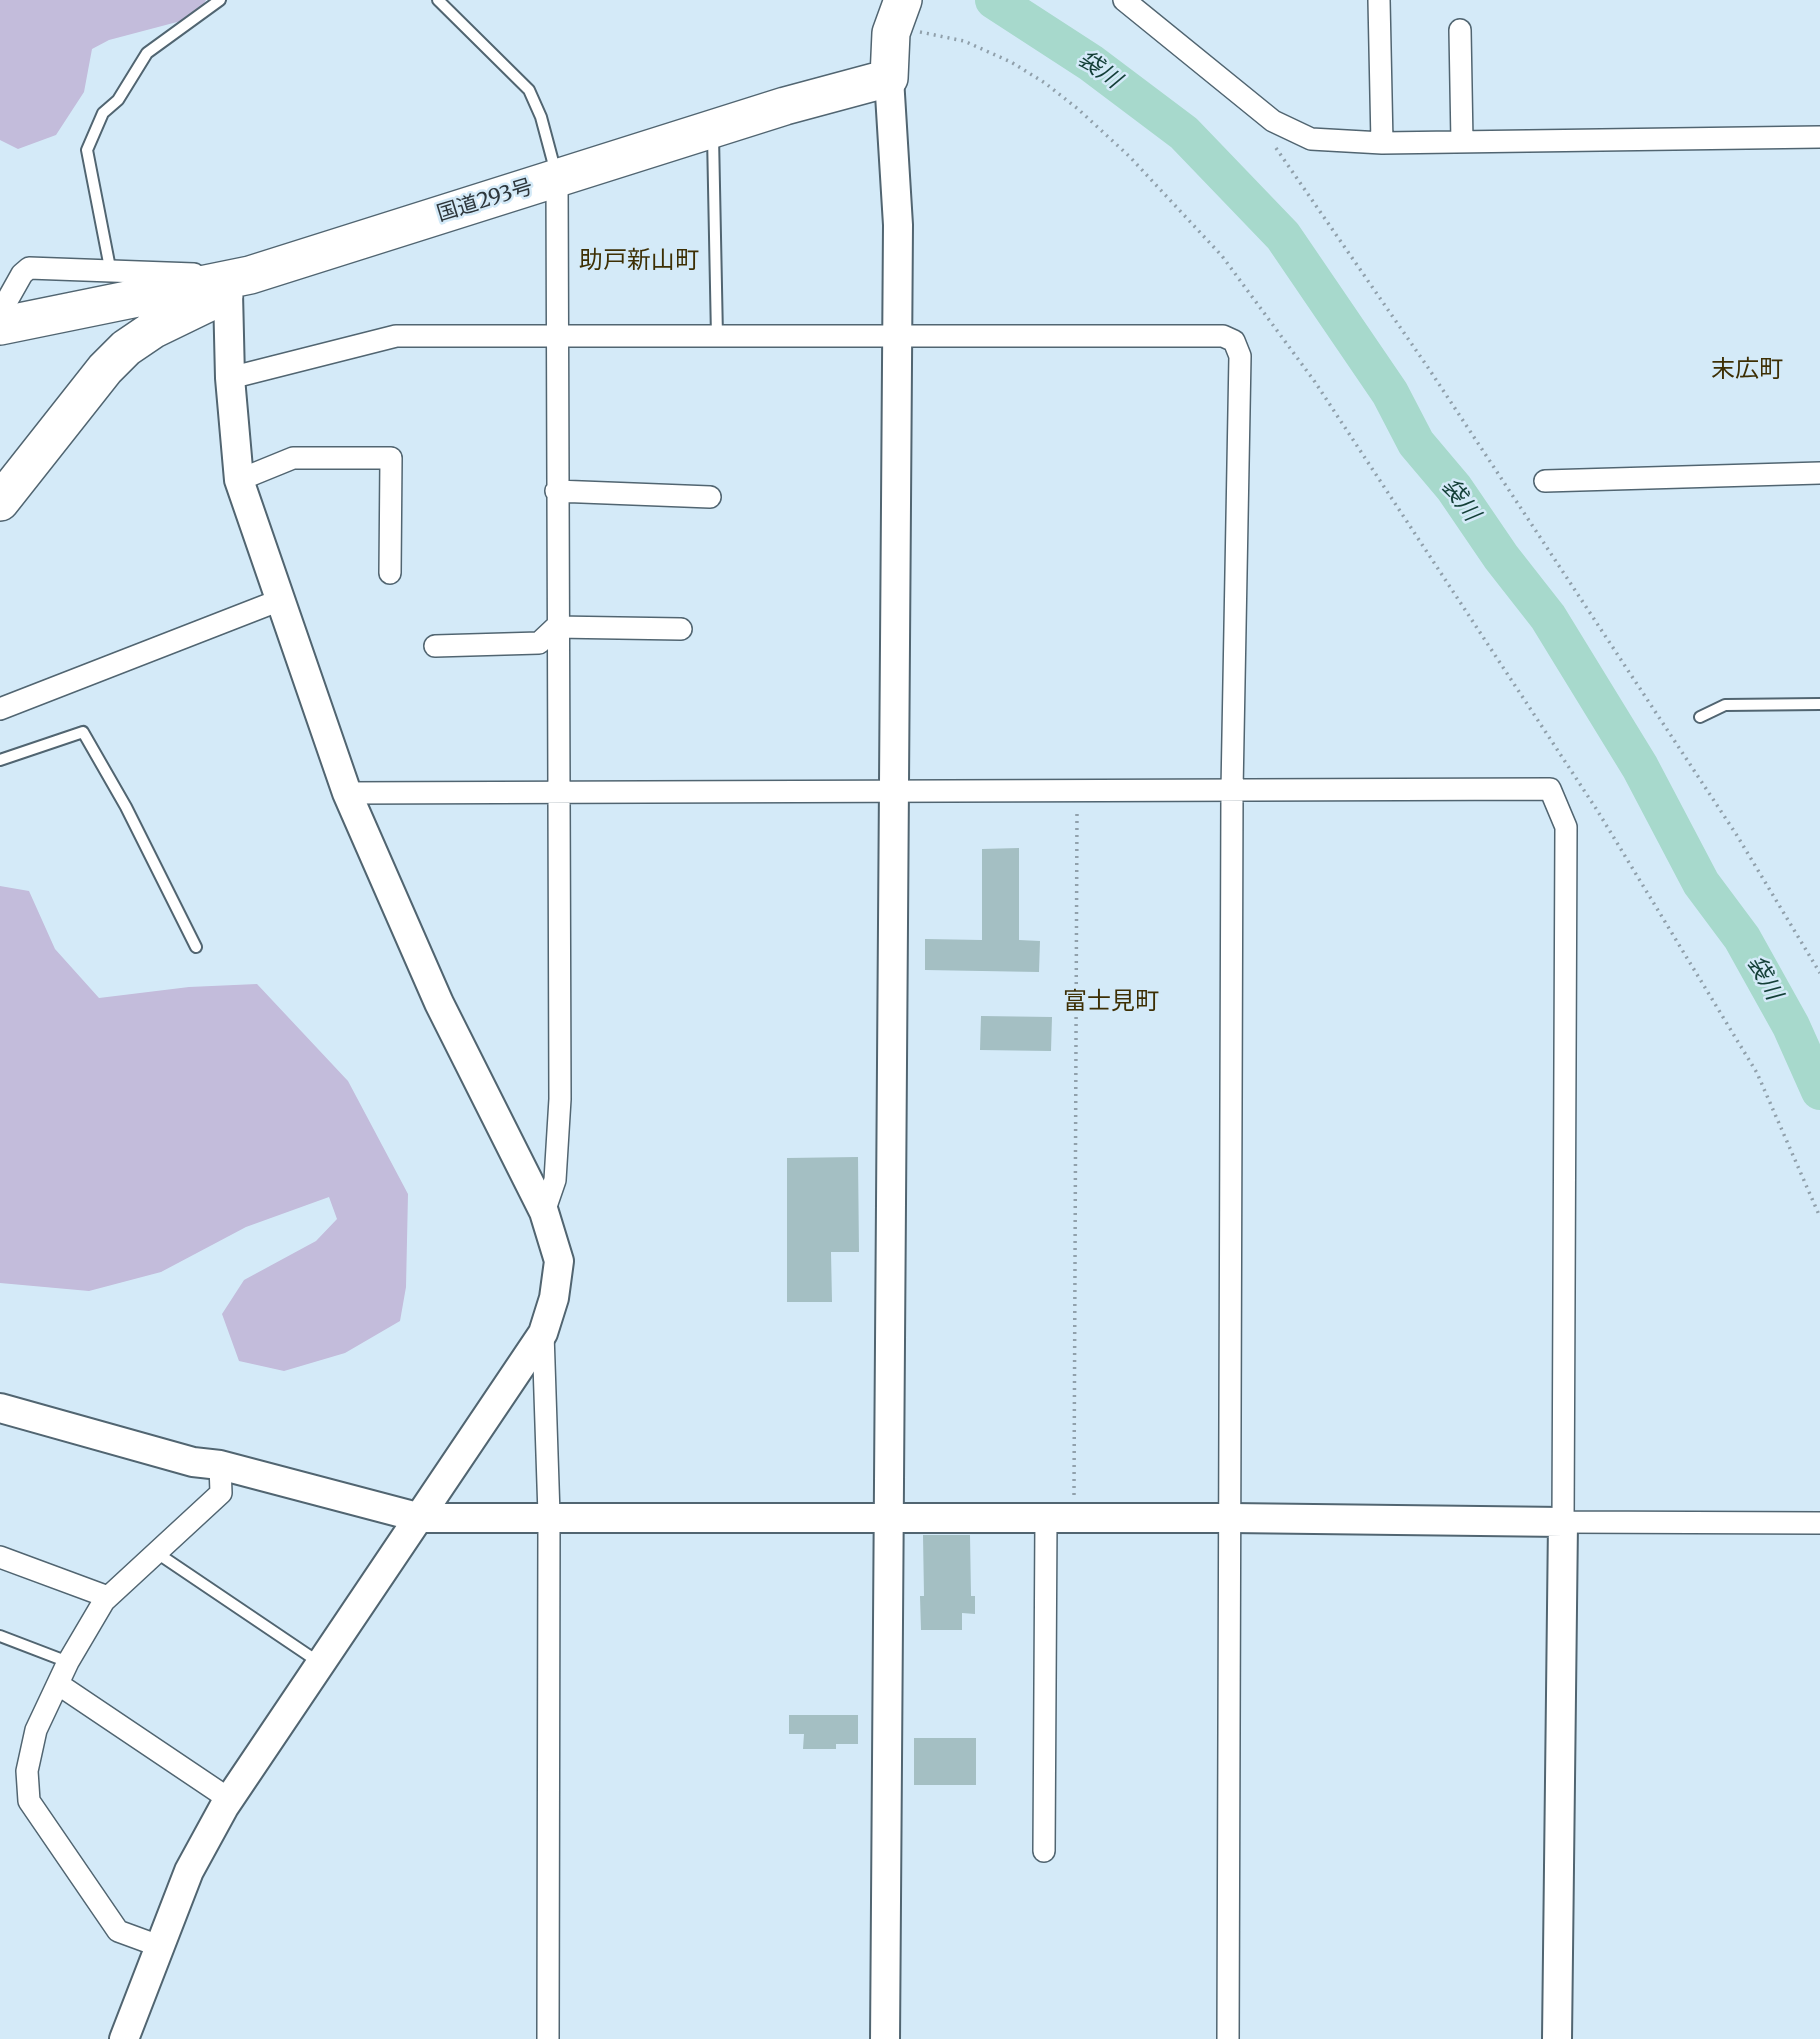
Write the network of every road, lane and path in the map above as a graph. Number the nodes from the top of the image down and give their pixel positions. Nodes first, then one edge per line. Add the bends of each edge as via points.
1 (220, 0) edge
2 (438, 0) edge
3 (1124, 0) edge
4 (1378, 0) edge
5 (907, 13) edge
6 (1460, 30) dead end
7 (889, 78) junction
8 (712, 130) junction
9 (1820, 137) edge
10 (1270, 140) dead end
11 (1462, 142) junction
12 (1382, 144) junction
13 (557, 179) junction
14 (111, 273) junction
15 (235, 283) junction
16 (0, 313) edge
17 (0, 326) edge
18 (555, 338) junction
19 (718, 338) junction
20 (895, 338) junction
21 (230, 378) junction
22 (1820, 473) edge
23 (239, 480) junction
24 (1545, 481) dead end
25 (556, 491) junction
26 (710, 496) dead end
27 (0, 502) edge
28 (390, 573) dead end
29 (280, 600) junction
30 (556, 627) junction
31 (681, 629) dead end
32 (435, 646) dead end
33 (1820, 705) edge
34 (0, 709) edge
35 (1700, 717) dead end
36 (0, 760) edge
37 (892, 789) junction
38 (1077, 790) junction
39 (1233, 790) junction
40 (346, 793) junction
41 (557, 793) junction
42 (1590, 799) junction
43 (1582, 805) dead end
44 (196, 947) dead end
45 (1819, 970) edge
46 (544, 1212) junction
47 (1820, 1217) edge
48 (543, 1333) junction
49 (0, 1408) edge
50 (220, 1465) junction
51 (550, 1516) junction
52 (421, 1518) junction
53 (888, 1518) junction
54 (1074, 1518) junction
55 (1231, 1518) junction
56 (1046, 1519) junction
57 (1563, 1522) junction
58 (1820, 1523) edge
59 (157, 1553) junction
60 (0, 1557) edge
61 (108, 1597) junction
62 (0, 1636) edge
63 (68, 1662) junction
64 (321, 1664) junction
65 (58, 1684) junction
66 (229, 1799) junction
67 (1045, 1851) dead end
68 (159, 1946) junction
69 (124, 2039) edge
70 (548, 2039) edge
71 (885, 2039) edge
72 (1228, 2039) edge
73 (1557, 2039) edge

1 - 14 lane via 147,53 118,100 103,113 87,150
2 - 13 lane via 529,90
3 - 12 street via 1290,131 1333,142
4 - 12 street
5 - 7 highway via 891,33
5 - 42 path via 1012,62 1045,83 1130,158 1222,256 1315,382
6 - 11 street
7 - 8 highway, 国道293号
7 - 20 street via 897,192
8 - 13 highway, 国道293号
8 - 19 lane
9 - 11 street
10 - 45 path via 1429,369 1736,834
11 - 12 street
13 - 15 highway, 国道293号
13 - 18 street
14 - 15 street via 217,274
14 - 16 street via 29,268
15 - 17 highway, 国道293号
15 - 21 street
15 - 27 highway, 国道293号 via 127,348 105,369
18 - 19 street
18 - 21 street via 396,336
18 - 25 street
19 - 20 street
20 - 37 street
20 - 39 street via 1223,336 1234,341 1240,356
21 - 23 street
22 - 24 street
23 - 28 street via 293,458 391,458
23 - 29 street
25 - 26 street
25 - 30 street
29 - 34 street
29 - 40 street
30 - 31 street
30 - 32 street via 539,643
30 - 41 street
33 - 35 lane via 1726,705
36 - 44 lane via 83,732
37 - 38 street
37 - 41 street
37 - 53 street
38 - 39 street
38 - 54 path
39 - 55 street
39 - 57 street via 1550,789 1566,827
40 - 41 street
40 - 46 street via 439,1003
41 - 46 street via 560,1099 555,1181
42 - 43 path
42 - 47 path via 1757,1073
46 - 48 street via 559,1261
48 - 51 street
48 - 52 street
49 - 50 street
50 - 52 street
50 - 59 street via 220,1493
51 - 52 street
51 - 53 street
51 - 70 street
52 - 64 street
53 - 56 street
53 - 71 street
54 - 55 street
54 - 56 street
55 - 57 street
55 - 72 street
56 - 67 street
57 - 58 street
57 - 73 street
59 - 61 street
59 - 64 lane
60 - 61 street
61 - 63 street
62 - 63 lane
63 - 65 street
64 - 66 street
65 - 66 street
65 - 68 street via 36,1730 27,1771 29,1801 118,1931
66 - 68 street via 189,1871
68 - 69 street

